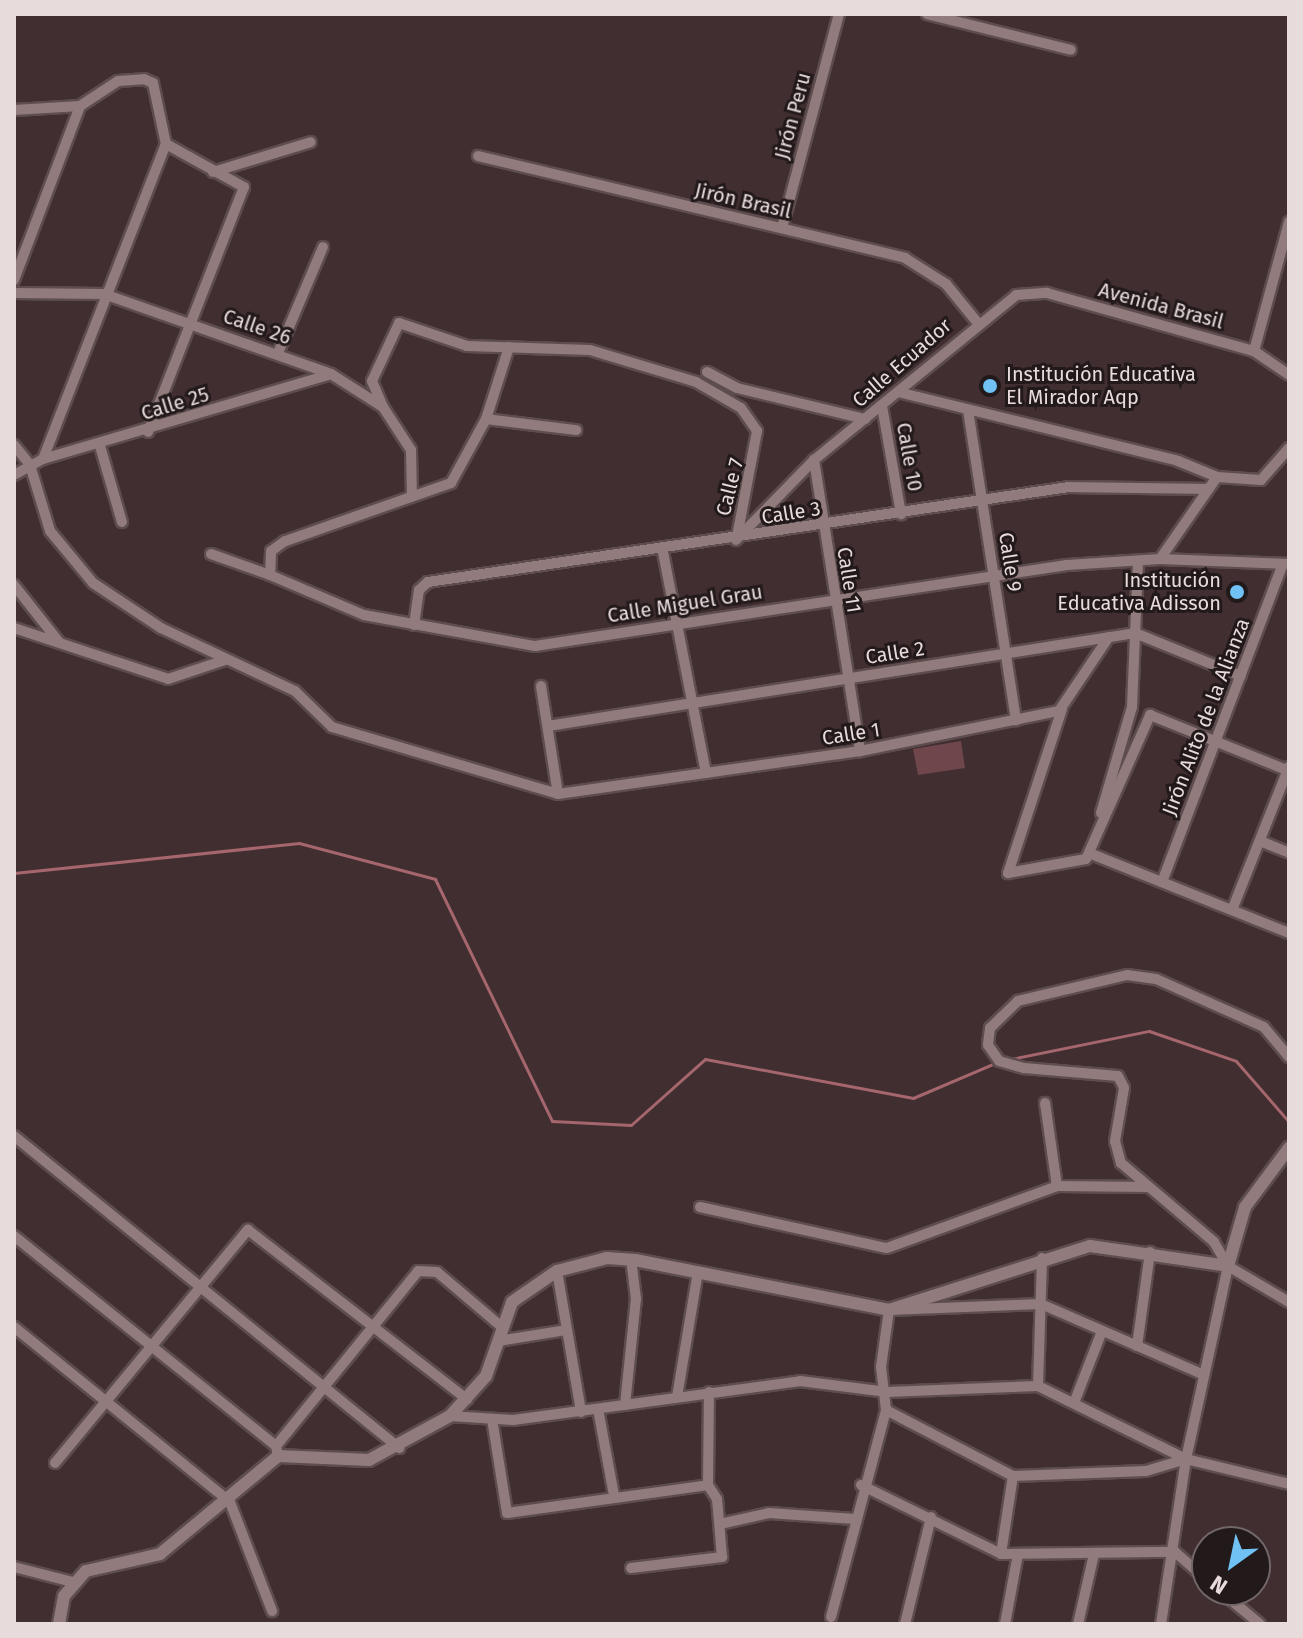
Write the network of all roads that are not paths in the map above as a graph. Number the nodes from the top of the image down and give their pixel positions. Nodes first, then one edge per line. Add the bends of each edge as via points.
1 (839, 14) edge
2 (927, 14) edge
3 (1071, 50) dead end
4 (80, 106) junction
5 (14, 110) edge
6 (311, 142) dead end
7 (166, 144) junction
8 (478, 156) dead end
9 (213, 172) junction
10 (1289, 222) edge
11 (782, 228) junction
12 (323, 247) dead end
13 (14, 280) edge
14 (14, 293) edge
15 (104, 294) junction
16 (1016, 295) joint
17 (977, 322) junction
18 (192, 324) junction
19 (509, 347) junction
20 (1254, 351) junction
21 (278, 353) junction
22 (707, 372) dead end
23 (331, 374) junction
24 (1289, 375) edge
25 (737, 388) junction
26 (898, 392) junction
27 (734, 403) junction
28 (882, 406) junction
29 (383, 407) junction
30 (968, 410) junction
31 (486, 419) junction
32 (865, 419) junction
33 (576, 430) dead end
34 (148, 432) junction
35 (14, 445) edge
36 (100, 446) junction
37 (1289, 448) edge
38 (43, 459) junction
39 (814, 460) junction
40 (30, 465) junction
41 (14, 475) edge
42 (1217, 477) junction
43 (1207, 489) junction
44 (412, 496) junction
45 (982, 501) junction
46 (901, 514) junction
47 (122, 522) dead end
48 (823, 527) junction
49 (736, 540) junction
50 (663, 552) junction
51 (211, 554) dead end
52 (1160, 559) junction
53 (1286, 564) edge
54 (1138, 566) junction
55 (994, 574) junction
56 (270, 575) junction
57 (14, 585) edge
58 (833, 599) junction
59 (678, 624) junction
60 (414, 625) junction
61 (14, 628) edge
62 (1135, 633) junction
63 (1109, 637) junction
64 (61, 644) junction
65 (1007, 653) junction
66 (225, 660) junction
67 (1241, 676) junction
68 (848, 678) junction
69 (541, 686) dead end
70 (692, 703) junction
71 (1062, 709) junction
72 (1034, 716) junction
73 (1016, 720) junction
74 (548, 726) junction
75 (1052, 740) junction
76 (1216, 741) junction
77 (860, 751) junction
78 (1289, 770) edge
79 (706, 773) junction
80 (558, 794) junction
81 (1260, 841) junction
82 (1089, 853) junction
83 (1289, 853) edge
84 (1162, 882) junction
85 (1232, 910) junction
86 (1289, 933) edge
87 (1289, 1057) edge
88 (1045, 1103) dead end
89 (14, 1136) edge
90 (1289, 1148) edge
91 (1057, 1186) junction
92 (1148, 1187) junction
93 (700, 1207) dead end
94 (14, 1236) edge
95 (1150, 1252) junction
96 (1042, 1258) junction
97 (631, 1260) junction
98 (1228, 1266) junction
99 (557, 1271) junction
100 (698, 1272) junction
101 (201, 1290) junction
102 (1289, 1302) edge
103 (1041, 1304) junction
104 (889, 1310) junction
105 (373, 1326) junction
106 (14, 1327) edge
107 (567, 1330) junction
108 (1102, 1331) junction
109 (500, 1334) junction
110 (1137, 1346) junction
111 (155, 1347) junction
112 (1204, 1375) junction
113 (1038, 1386) junction
114 (324, 1387) junction
115 (709, 1392) junction
116 (887, 1392) junction
117 (677, 1397) junction
118 (467, 1399) junction
119 (107, 1403) junction
120 (1074, 1403) junction
121 (625, 1405) junction
122 (598, 1409) junction
123 (886, 1410) junction
124 (581, 1412) junction
125 (450, 1416) junction
126 (492, 1419) junction
127 (399, 1448) junction
128 (277, 1451) junction
129 (1186, 1459) junction
130 (55, 1463) dead end
131 (1013, 1476) junction
132 (1289, 1484) edge
133 (708, 1485) junction
134 (861, 1485) junction
135 (614, 1495) junction
136 (230, 1502) junction
137 (931, 1517) junction
138 (855, 1519) junction
139 (720, 1524) junction
140 (1175, 1552) junction
141 (1001, 1554) junction
142 (1018, 1554) junction
143 (1094, 1554) junction
144 (1191, 1566) edge
145 (14, 1567) edge
146 (631, 1568) dead end
147 (73, 1582) junction
148 (1238, 1606) edge
149 (272, 1611) dead end
150 (831, 1617) dead end
151 (59, 1624) edge
152 (905, 1624) edge
153 (1005, 1624) edge
154 (1078, 1624) edge
155 (1161, 1624) edge
156 (1260, 1624) edge

1 - 11 street, Jirón Peru
2 - 3 street
4 - 5 street
4 - 7 street via 118,81 144,79 153,83
4 - 13 street
6 - 9 street
7 - 9 street
7 - 15 street
8 - 11 street, Jirón Brasil
9 - 18 street via 244,187
10 - 20 street
11 - 17 street, Jirón Brasil via 925,267
12 - 21 street
14 - 15 street, Calle 26
15 - 18 street, Calle 26
15 - 38 street
16 - 17 street, Calle Ecuador
16 - 20 street, Avenida Brasil via 1047,293
17 - 26 street, Calle Ecuador
18 - 21 street, Calle 26
18 - 34 street
19 - 27 street via 590,350 696,382
19 - 29 street via 467,346 399,323 372,381
19 - 31 street
20 - 24 street, Avenida Brasil
21 - 23 street, Calle 26
22 - 25 street
23 - 29 street, Calle 26
23 - 34 street, Calle 25
25 - 27 street
25 - 32 street
26 - 28 street, Calle Ecuador
26 - 30 street
27 - 49 street, Calle 7 via 751,418 759,445
28 - 32 street, Calle Ecuador
28 - 46 street, Calle 10
29 - 44 street, Calle 26 via 411,450
30 - 42 street
30 - 45 street, Calle 9
31 - 33 street
31 - 44 street via 451,483
32 - 39 street, Calle Ecuador
34 - 36 street, Calle 25
35 - 40 street
36 - 38 street, Calle 25
36 - 47 street
37 - 42 street via 1261,480
38 - 40 street, Calle 25
39 - 48 street, Calle 11
39 - 49 street, Calle Ecuador
40 - 41 street, Calle 25
40 - 66 street via 50,531 93,583
42 - 43 street
43 - 45 street, Calle 3 via 1069,487
43 - 52 street
44 - 56 street via 285,541 271,551
45 - 46 street, Calle 3
45 - 55 street, Calle 9
46 - 48 street, Calle 3
48 - 49 street, Calle 3
48 - 58 street, Calle 11
49 - 50 street, Calle 3
50 - 59 street
50 - 60 street, Calle 3 via 425,583
51 - 56 street, Calle Miguel Grau
52 - 53 street, Calle Miguel Grau
52 - 54 street, Calle Miguel Grau
53 - 67 street, Jirón Alito de la Alianza
54 - 55 street, Calle Miguel Grau
54 - 62 street
55 - 58 street, Calle Miguel Grau
55 - 65 street, Calle 9
56 - 60 street, Calle Miguel Grau via 364,615
57 - 64 street
58 - 59 street, Calle Miguel Grau
58 - 68 street, Calle 11
59 - 60 street, Calle Miguel Grau via 535,646
59 - 70 street
61 - 64 street
62 - 63 street, Calle 2
62 - 67 street
62 - 82 street via 1132,707
63 - 65 street, Calle 2
63 - 71 street
64 - 66 street via 168,679
65 - 68 street, Calle 2
65 - 73 street, Calle 9
66 - 80 street via 295,691 332,727
67 - 76 street, Jirón Alito de la Alianza
68 - 70 street, Calle 2
68 - 77 street, Calle 11
69 - 74 street
70 - 74 street, Calle 2
70 - 79 street
71 - 72 street, Calle 1
71 - 75 street
72 - 73 street, Calle 1
72 - 75 street
73 - 77 street, Calle 1
74 - 80 street
75 - 82 street via 1008,873
76 - 78 street
76 - 82 street via 1150,715
76 - 84 street, Jirón Alito de la Alianza
77 - 79 street, Calle 1
78 - 81 street
79 - 80 street, Calle 1
81 - 83 street
81 - 85 street
82 - 84 street
84 - 85 street
85 - 86 street
87 - 92 street via 1264,1027 1156,979 1075,983 1002,1010 988,1045 999,1061 1118,1076 1124,1104 1116,1152
88 - 91 street
89 - 101 street
90 - 98 street via 1241,1216
91 - 92 street
91 - 93 street via 887,1248
92 - 98 street via 1214,1242
94 - 111 street
95 - 96 street via 1090,1246
95 - 98 street
95 - 110 street
96 - 103 street
96 - 104 street
97 - 99 street
97 - 100 street
97 - 121 street via 636,1299
98 - 102 street
98 - 112 street
99 - 107 street
99 - 109 street via 525,1287
100 - 104 street
100 - 117 street
101 - 105 street via 248,1230
101 - 111 street
101 - 114 street
103 - 104 street
103 - 108 street
103 - 113 street
104 - 116 street via 881,1367
105 - 109 street via 418,1271 430,1269
105 - 114 street
105 - 118 street
106 - 119 street
107 - 109 street
107 - 124 street
108 - 110 street
108 - 120 street
109 - 118 street
110 - 112 street
111 - 119 street
111 - 128 street
112 - 129 street
113 - 116 street
113 - 120 street
114 - 127 street
114 - 128 street
115 - 116 street via 800,1381
115 - 117 street
115 - 133 street
116 - 123 street
117 - 121 street
118 - 125 street
119 - 130 street
119 - 136 street
120 - 129 street
121 - 122 street
122 - 124 street
122 - 135 street
123 - 131 street
123 - 134 street
124 - 126 street
125 - 126 street
125 - 127 street
126 - 135 street via 507,1513
127 - 128 street via 352,1462
128 - 136 street
129 - 131 street via 1146,1471
129 - 132 street
129 - 140 street
131 - 141 street
133 - 135 street
133 - 139 street
134 - 137 street
134 - 138 street
136 - 147 street via 160,1554 102,1566
136 - 149 street
137 - 141 street
137 - 152 street
138 - 139 street via 769,1513
138 - 150 street
139 - 146 street via 722,1557
140 - 143 street
140 - 144 street
140 - 155 street
141 - 142 street
142 - 143 street
142 - 153 street
143 - 154 street
145 - 147 street
147 - 151 street
148 - 156 street

